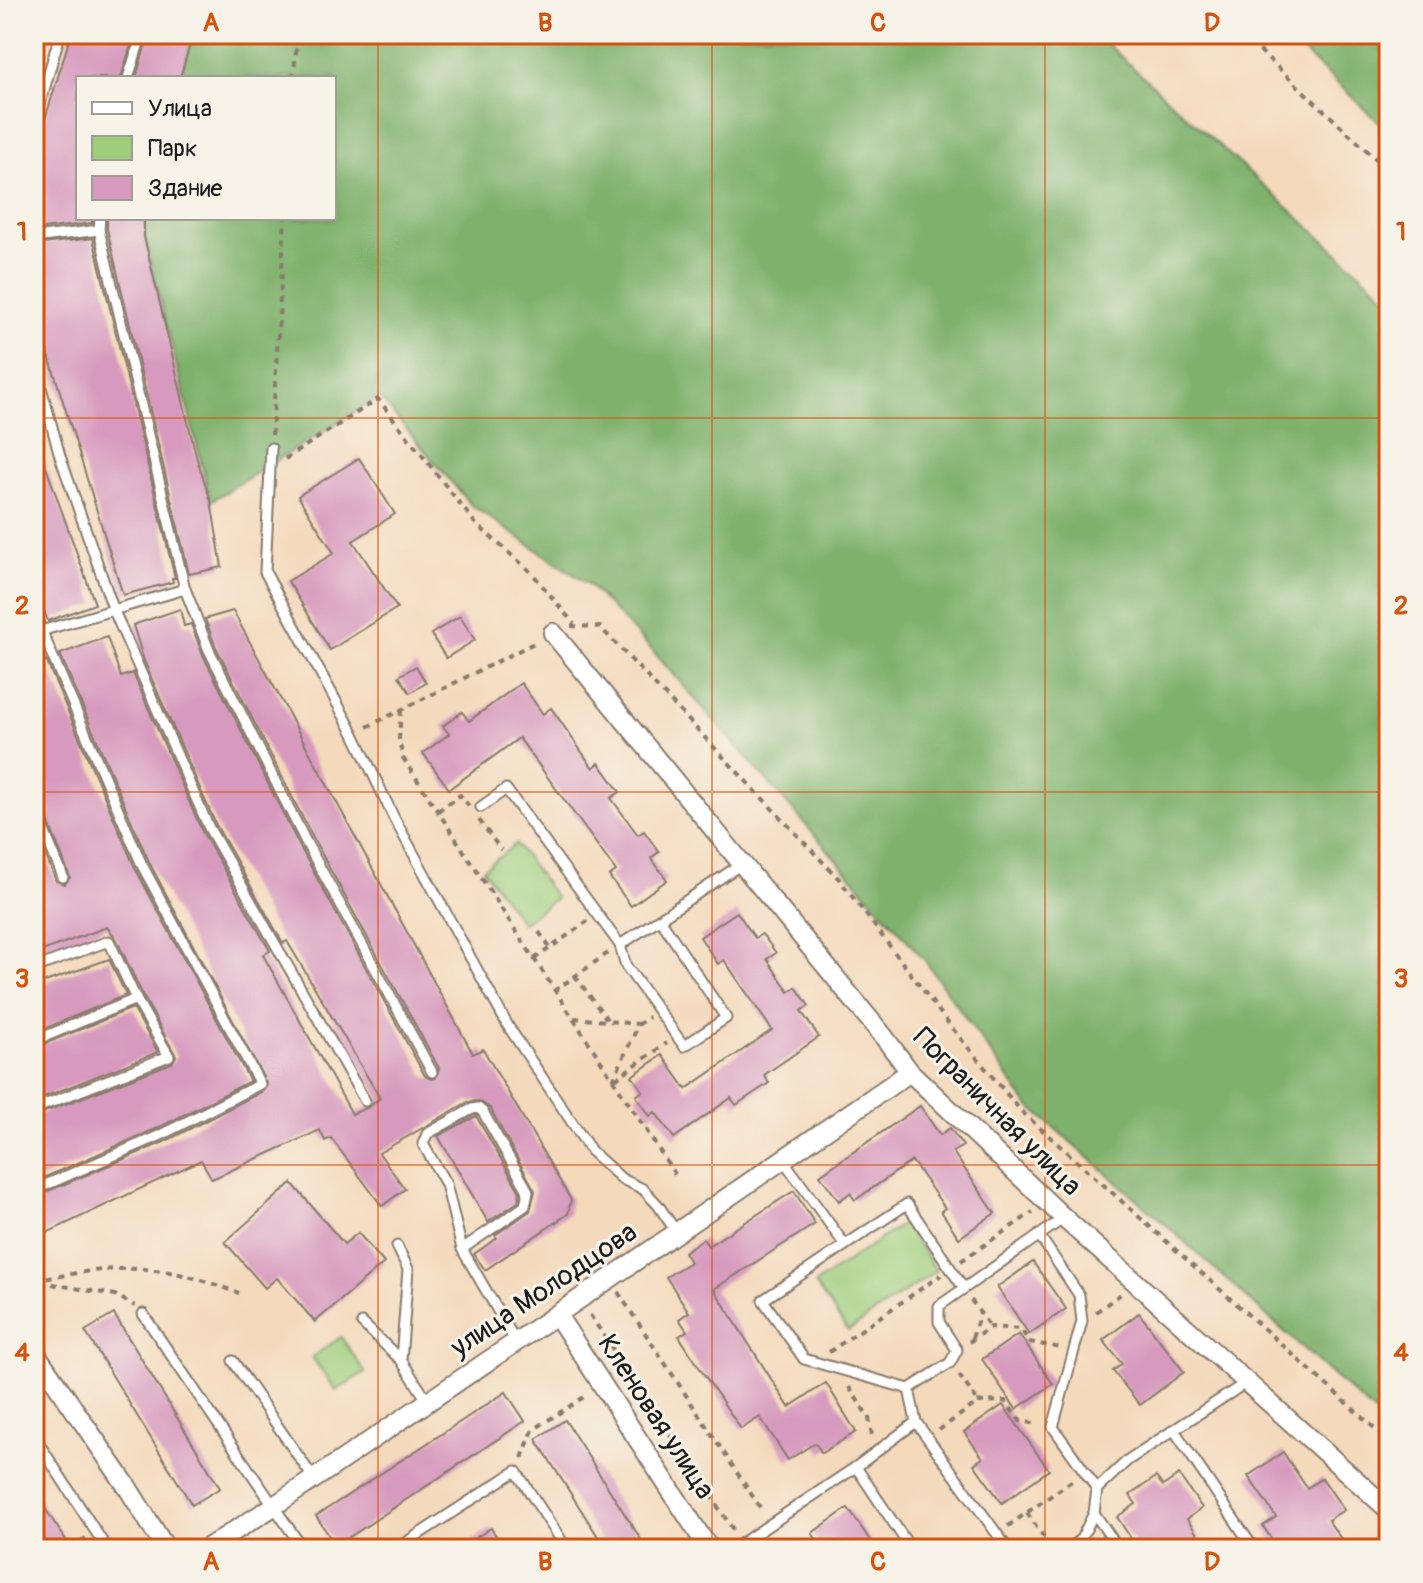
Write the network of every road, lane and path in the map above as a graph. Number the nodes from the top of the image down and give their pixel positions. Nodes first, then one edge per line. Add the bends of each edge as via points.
1 (60, 34) edge
2 (142, 34) edge
3 (298, 34) edge
4 (1242, 34) edge
5 (129, 76) edge
6 (293, 76) edge
7 (34, 125) edge
8 (1389, 171) edge
9 (100, 220) edge
10 (285, 220) edge
11 (99, 230) junction
12 (34, 238) edge
13 (34, 362) edge
14 (271, 448) joint
15 (270, 468) junction
16 (185, 589) junction
17 (114, 611) junction
18 (34, 613) edge
19 (574, 624) junction
20 (38, 631) edge
21 (553, 633) junction
22 (401, 710) junction
23 (354, 734) junction
24 (460, 795) dead end
25 (34, 806) edge
26 (481, 807) dead end
27 (438, 811) junction
28 (743, 863) junction
29 (63, 877) dead end
30 (598, 914) junction
31 (660, 919) junction
32 (539, 932) dead end
33 (620, 945) junction
34 (550, 948) junction
35 (534, 959) junction
36 (34, 968) edge
37 (575, 976) junction
38 (554, 991) junction
39 (136, 999) junction
40 (572, 1018) junction
41 (609, 1022) junction
42 (677, 1036) junction
43 (34, 1041) edge
44 (432, 1072) dead end
45 (910, 1072) junction
46 (613, 1080) junction
47 (365, 1101) dead end
48 (34, 1109) edge
49 (784, 1161) junction
50 (678, 1179) dead end
51 (34, 1190) edge
52 (1047, 1203) junction
53 (1064, 1218) junction
54 (677, 1233) junction
55 (1039, 1235) junction
56 (845, 1245) junction
57 (397, 1246) dead end
58 (462, 1249) junction
59 (951, 1269) junction
60 (609, 1279) junction
61 (34, 1281) edge
62 (1136, 1283) junction
63 (963, 1287) junction
64 (239, 1293) dead end
65 (579, 1300) junction
66 (980, 1313) junction
67 (143, 1314) joint
68 (557, 1315) junction
69 (1082, 1321) junction
70 (362, 1323) dead end
71 (990, 1327) junction
72 (971, 1340) junction
73 (516, 1342) junction
74 (957, 1350) junction
75 (34, 1351) edge
76 (1074, 1351) junction
77 (401, 1360) junction
78 (233, 1361) dead end
79 (814, 1362) junction
80 (950, 1363) junction
81 (838, 1369) junction
82 (1247, 1382) junction
83 (602, 1385) junction
84 (909, 1389) junction
85 (428, 1402) junction
86 (978, 1402) junction
87 (916, 1422) junction
88 (1053, 1427) junction
89 (1174, 1430) junction
90 (34, 1436) edge
91 (927, 1438) junction
92 (1389, 1441) edge
93 (867, 1458) junction
94 (856, 1467) junction
95 (516, 1471) junction
96 (1085, 1471) junction
97 (314, 1479) junction
98 (1097, 1489) junction
99 (274, 1506) junction
100 (1389, 1510) edge
101 (1027, 1513) junction
102 (1094, 1513) junction
103 (771, 1524) junction
104 (997, 1534) junction
105 (738, 1546) edge
106 (107, 1549) edge
107 (166, 1549) edge
108 (206, 1549) edge
109 (303, 1549) edge
110 (396, 1549) edge
111 (567, 1549) edge
112 (709, 1549) edge
113 (911, 1549) edge
114 (1008, 1549) edge
115 (1052, 1549) edge
116 (1068, 1549) edge
117 (1119, 1549) edge
118 (1254, 1549) edge

1 - 7 lane
2 - 5 lane
3 - 6 path
4 - 8 path
9 - 11 lane
10 - 14 path
11 - 12 lane
11 - 16 lane
13 - 17 lane
14 - 15 lane
15 - 19 path via 378,399 475,523 532,573
15 - 23 lane via 265,572
16 - 17 lane
16 - 44 lane via 209,650 299,829
17 - 20 lane
17 - 47 lane via 209,828
18 - 20 lane
19 - 21 path
19 - 92 path via 600,627 839,879 1021,1111
20 - 51 lane via 142,865 260,1084 161,1135
21 - 22 path
21 - 28 street, Пограничная улица
22 - 23 path
22 - 27 path via 403,758
23 - 54 lane via 508,1026 591,1151 622,1179 643,1189
24 - 27 path
25 - 29 lane
26 - 30 lane via 506,789
27 - 35 path
28 - 31 lane
28 - 45 street, Пограничная улица
30 - 33 lane
30 - 34 path
31 - 33 lane
31 - 42 lane via 726,1018 684,1046
32 - 34 path
33 - 37 path
33 - 42 lane via 626,966
34 - 35 path
35 - 38 path
36 - 39 lane via 109,941
37 - 38 path
37 - 41 path
38 - 40 path
39 - 43 lane
39 - 48 lane via 169,1056
40 - 41 path
40 - 46 path
41 - 46 path via 639,1024
42 - 46 path
45 - 49 street, улица Молодцова
45 - 52 street, Пограничная улица
46 - 50 path
49 - 54 street, улица Молодцова
49 - 56 lane
52 - 53 street, Пограничная улица
52 - 59 path
53 - 55 lane
53 - 62 street, Пограничная улица
54 - 60 street, улица Молодцова
55 - 63 lane
55 - 69 lane via 1079,1295
56 - 59 lane via 907,1204
56 - 79 lane via 763,1300 804,1359
57 - 77 lane via 408,1269
58 - 58 lane via 529,1199 478,1108 423,1138 446,1184
58 - 73 lane
59 - 63 lane
59 - 79 path
60 - 65 street, улица Молодцова
60 - 103 path
61 - 64 path via 86,1270 138,1268 189,1276
61 - 67 path via 115,1295
62 - 69 path
62 - 82 street, Пограничная улица
63 - 66 path
63 - 74 lane via 939,1306 939,1322
65 - 68 street, улица Молодцова
65 - 105 path
66 - 71 path
66 - 72 path
67 - 99 lane
68 - 73 street, улица Молодцова
68 - 83 street, Кленовая улица
69 - 76 lane
70 - 77 lane
71 - 72 path
71 - 76 path via 1021,1329 1029,1342
72 - 74 path
73 - 85 street, улица Молодцова
74 - 80 lane
75 - 107 street
76 - 88 lane
77 - 85 lane
78 - 97 lane
79 - 81 lane
80 - 84 lane
80 - 86 path
81 - 84 lane
81 - 93 path via 869,1418 872,1440
82 - 89 lane
82 - 100 street, Пограничная улица
83 - 95 path via 533,1430
83 - 112 street, Кленовая улица
84 - 87 lane
85 - 97 street, улица Молодцова
86 - 88 path via 1005,1401 1020,1421
86 - 91 path
87 - 91 lane
87 - 93 lane
88 - 96 lane
89 - 98 lane via 1128,1460
89 - 118 lane
90 - 106 lane
91 - 104 lane
93 - 94 lane
94 - 103 lane
94 - 113 lane
95 - 110 lane
95 - 111 lane
96 - 98 lane
96 - 101 path
97 - 99 street, улица Молодцова
98 - 102 lane
99 - 108 street, улица Молодцова
99 - 109 lane
101 - 104 path
101 - 115 path
102 - 116 lane via 1081,1539
102 - 117 lane
103 - 105 lane
104 - 114 lane

